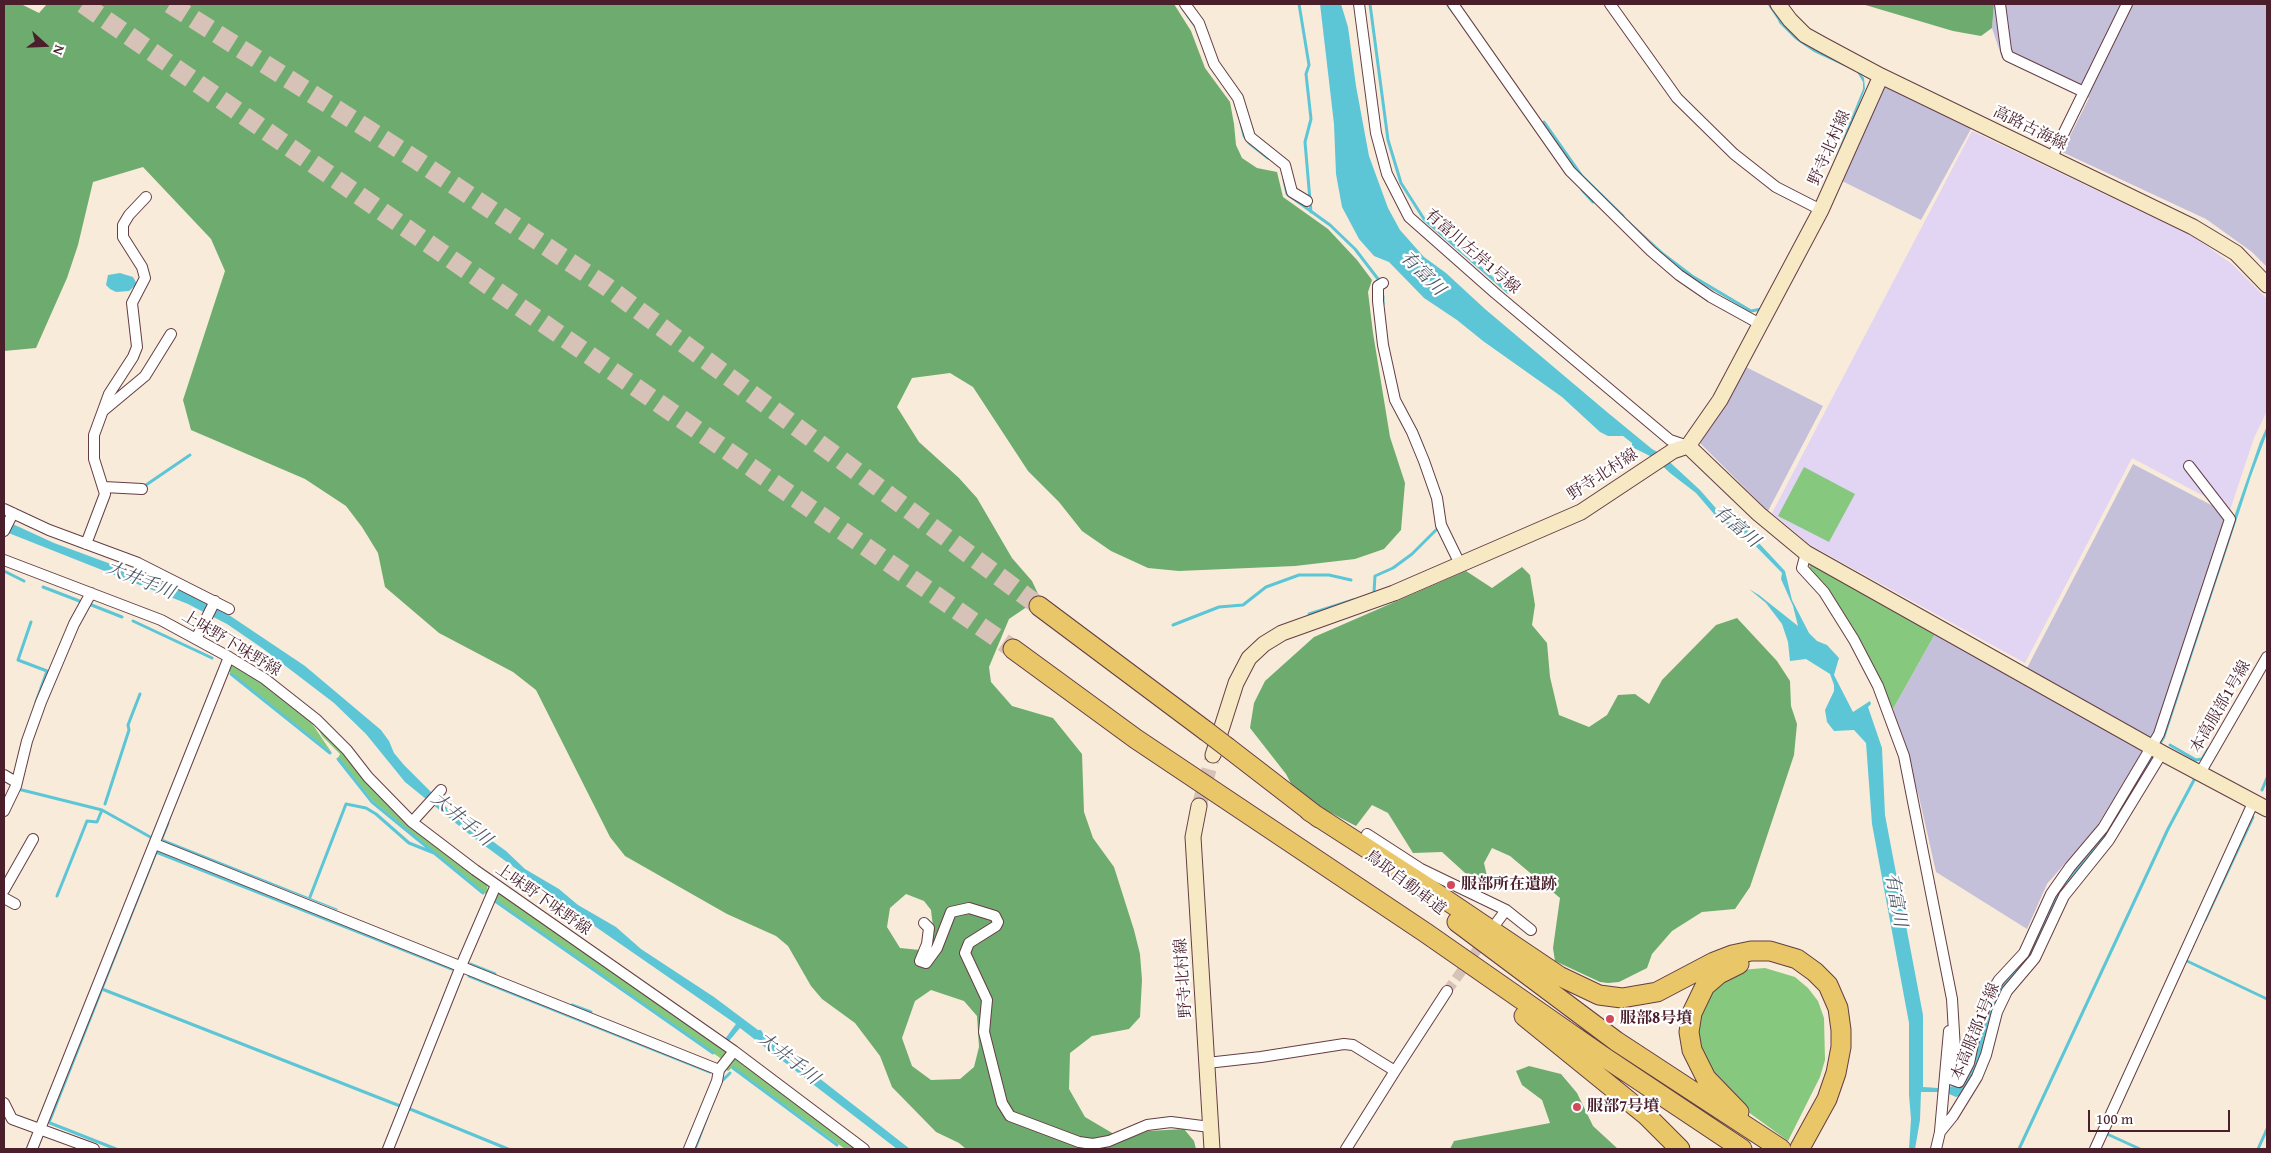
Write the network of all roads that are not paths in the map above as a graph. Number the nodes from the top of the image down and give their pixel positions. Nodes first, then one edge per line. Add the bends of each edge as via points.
1 (1185, 4) edge
2 (1359, 4) edge
3 (1453, 4) edge
4 (1610, 4) edge
5 (1778, 4) edge
6 (2000, 4) edge
7 (2127, 4) edge
8 (1881, 76) junction
9 (2084, 92) junction
10 (2051, 159) junction
11 (146, 197) dead end
12 (1307, 201) dead end
13 (1821, 210) junction
14 (1383, 283) dead end
15 (2267, 285) edge
16 (1760, 324) junction
17 (171, 334) dead end
18 (102, 411) junction
19 (1688, 446) junction
20 (2189, 466) dead end
21 (104, 487) junction
22 (142, 489) dead end
23 (9, 513) edge
24 (4, 530) edge
25 (86, 544) junction
26 (1806, 553) junction
27 (4, 560) edge
28 (1460, 564) junction
29 (92, 593) junction
30 (215, 602) junction
31 (1039, 606) tunnel mouth
32 (229, 609) dead end
33 (197, 636) junction
34 (1013, 649) tunnel mouth
35 (230, 657) junction
36 (2267, 657) edge
37 (2157, 750) junction
38 (1220, 751) junction
39 (2200, 773) junction
40 (4, 775) edge
41 (16, 782) junction
42 (441, 790) dead end
43 (2253, 802) junction
44 (1199, 806) tunnel mouth
45 (2267, 809) edge
46 (4, 811) edge
47 (1309, 811) junction
48 (415, 818) junction
49 (1367, 834) dead end
50 (33, 839) dead end
51 (155, 844) junction
52 (496, 885) junction
53 (4, 890) edge
54 (4, 898) edge
55 (15, 904) dead end
56 (1506, 910) junction
57 (1497, 922) dead end
58 (924, 923) dead end
59 (1531, 930) dead end
60 (1426, 933) junction
61 (461, 966) junction
62 (1447, 991) tunnel mouth
63 (734, 1050) junction
64 (1207, 1063) junction
65 (719, 1070) junction
66 (1394, 1071) junction
67 (1948, 1078) junction
68 (4, 1103) edge
69 (1210, 1127) junction
70 (40, 1128) junction
71 (1940, 1132) junction
72 (1788, 1148) edge
73 (32, 1149) edge
74 (94, 1149) edge
75 (388, 1149) edge
76 (689, 1149) edge
77 (864, 1149) edge
78 (1212, 1149) edge
79 (1346, 1149) edge
80 (1680, 1149) edge
81 (1742, 1149) edge
82 (1936, 1149) edge
83 (2095, 1149) edge

1 - 12 street via 1199,23 1214,64 1242,104 1250,137 1286,165 1292,192
2 - 19 street, 有富川左岸1号線 via 1376,133 1387,174 1409,217 1670,440
3 - 16 street via 1570,171 1679,275
4 - 13 street via 1677,98 1734,154 1776,187
5 - 8 street, 高路古海線 via 1805,35
6 - 9 street via 2008,56
7 - 9 street
8 - 10 street, 高路古海線
8 - 13 street, 野寺北村線
9 - 10 street
10 - 15 street, 高路古海線 via 2193,227 2236,253
11 - 18 street via 129,215 122,232 145,278 132,303 137,347 108,394
13 - 16 street, 野寺北村線
14 - 28 street via 1378,286 1378,300 1383,345 1395,400 1424,461 1442,525
16 - 19 street, 野寺北村線 via 1720,400
17 - 18 street via 145,376
18 - 21 street via 93,452
19 - 26 street
19 - 28 street, 野寺北村線 via 1673,451 1581,512
20 - 37 street via 2230,519 2158,734
21 - 22 street
21 - 25 street via 105,494
23 - 24 street
23 - 25 street
25 - 30 street via 138,563
26 - 37 street
26 - 67 street via 1802,568 1824,592 1854,640 1878,686 1904,756 1952,1002
27 - 29 street, 上味野下味野線
28 - 38 street, 野寺北村線 via 1394,593 1282,633 1264,644 1249,658 1236,682
29 - 33 street, 上味野下味野線
29 - 41 street via 74,624 41,702
30 - 32 street
30 - 33 street
31 - 38 highway, 鳥取自動車道, bridge via 1206,731
33 - 35 street, 上味野下味野線
34 - 60 highway, 鳥取自動車道 via 1136,739
35 - 48 street, 上味野下味野線 via 292,698 347,750 374,784
35 - 51 street
36 - 39 street, 本高服部1号線
37 - 39 street
37 - 67 street via 2103,828 2051,894 2024,953 1989,996 1976,1030 1969,1063 1959,1082
37 - 71 street, 本高服部1号線 via 2109,840 2064,896 2035,958 2007,990 1977,1077
38 - 47 highway, 鳥取自動車道
39 - 43 street
40 - 41 street
41 - 46 street
42 - 48 street
43 - 45 street
43 - 83 street
44 - 64 street, 野寺北村線 via 1192,837
47 - 72 highway, 鳥取自動車道 via 1616,1041
47 - 72 highway via 1559,976 1599,995 1622,998 1657,992 1714,962 1751,951 1770,951 1797,959 1828,985 1838,1008 1841,1046 1827,1098
48 - 52 street, 上味野下味野線
49 - 56 street via 1421,869
50 - 53 street
51 - 61 street
51 - 70 street
52 - 61 street
52 - 63 street, 上味野下味野線
54 - 55 street
56 - 57 street
56 - 59 street
58 - 69 street via 929,928 920,961 926,963 937,948 951,912 969,908 995,916 998,922 969,943 965,953 987,1000 984,1032 1002,1103 1010,1116 1079,1142 1093,1144 1147,1125 1171,1122
60 - 80 highway via 1450,962 1617,1090
60 - 81 highway, 鳥取自動車道
61 - 65 street
61 - 75 street
62 - 66 street
63 - 65 street
63 - 77 street, 上味野下味野線
64 - 66 street via 1344,1044 1352,1045
64 - 69 street, 野寺北村線
65 - 76 street
66 - 79 street
67 - 71 street
68 - 70 street via 12,1119
69 - 78 street, 野寺北村線
70 - 73 street
70 - 74 street
71 - 82 street, 本高服部1号線
72 - 72 highway via 1814,1105 1828,1066 1832,1044 1829,1011 1815,985 1805,976 1770,961 1752,961 1732,966 1705,986 1692,1013 1690,1041 1696,1061 1715,1088 1748,1120

